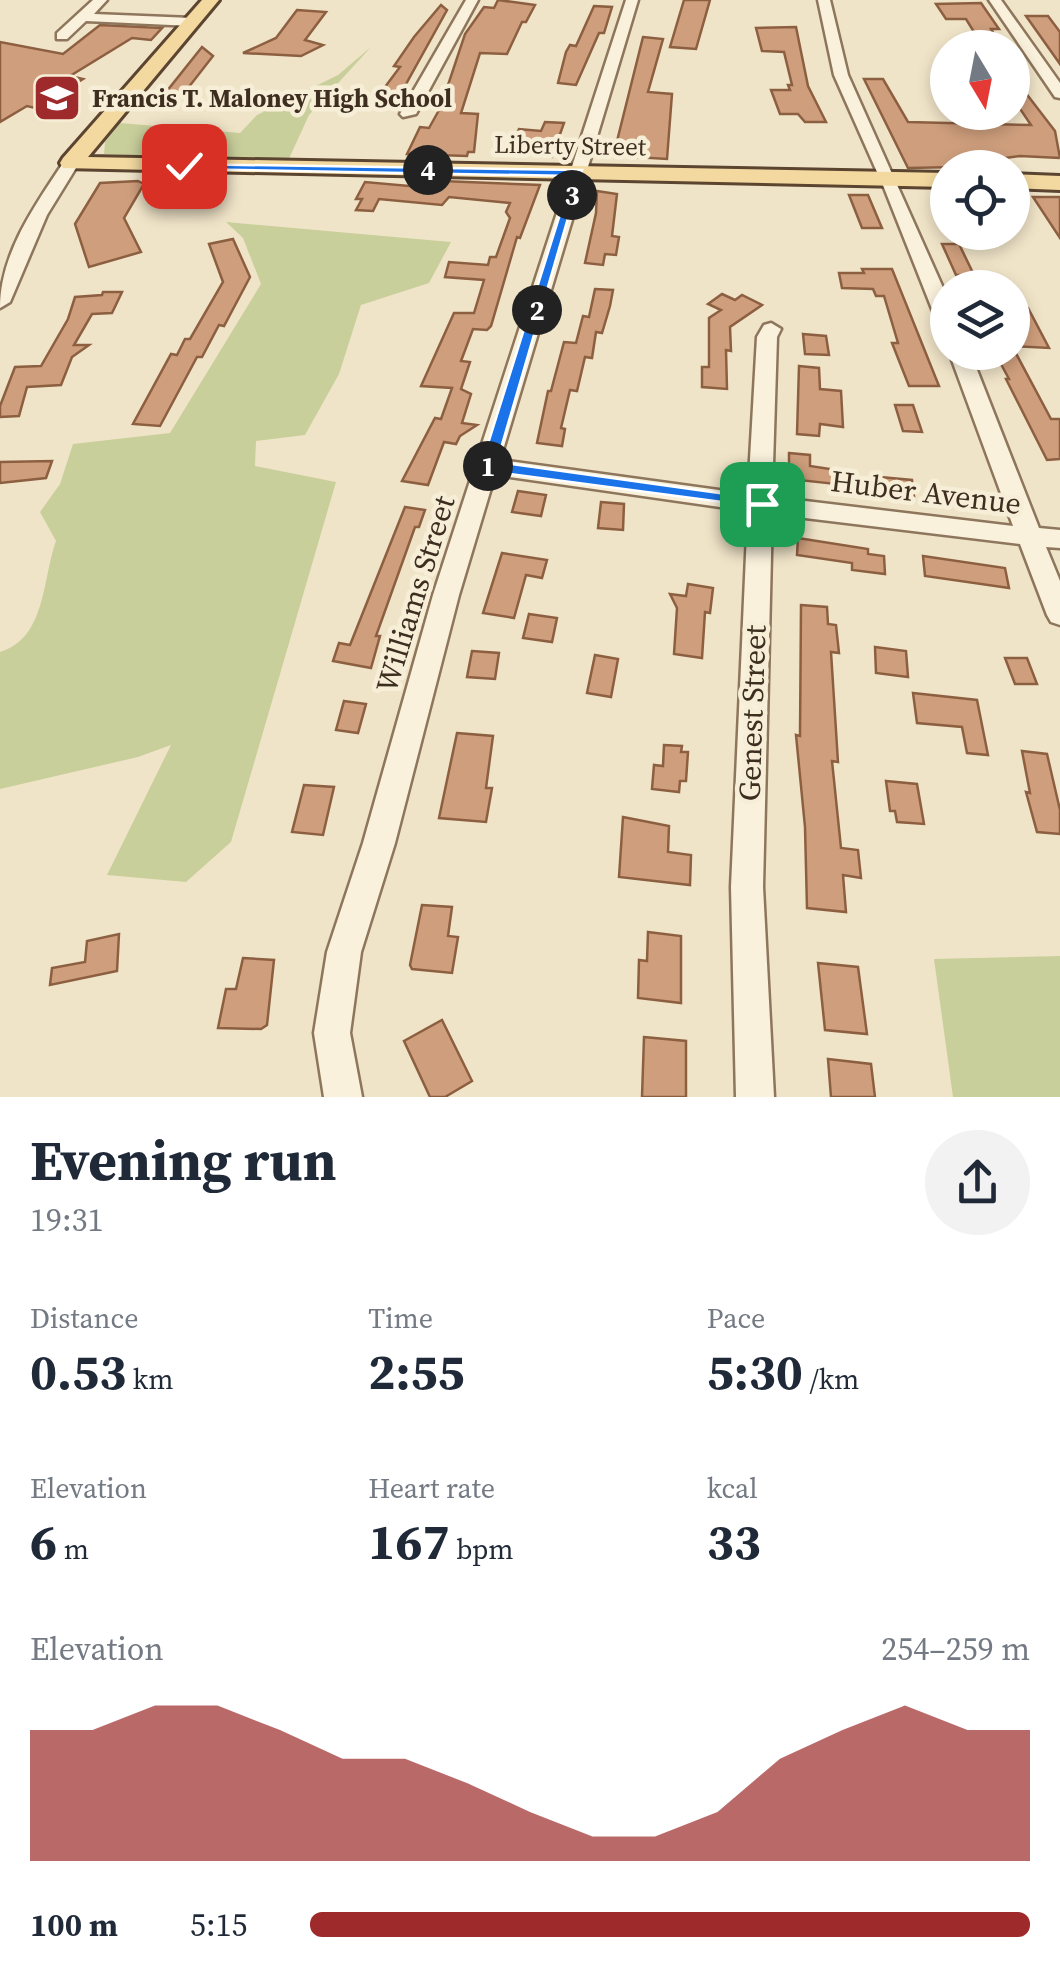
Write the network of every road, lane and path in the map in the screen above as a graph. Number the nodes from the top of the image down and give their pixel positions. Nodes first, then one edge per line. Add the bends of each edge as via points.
1 (100, 0) edge
2 (212, 0) edge
3 (472, 0) edge
4 (632, 0) edge
5 (824, 0) edge
6 (995, 0) edge
7 (82, 17) junction
8 (192, 22) junction
9 (62, 36) dead end
10 (1060, 94) edge
11 (408, 114) dead end
12 (71, 163) junction
13 (578, 173) junction
14 (888, 178) junction
15 (930, 179) edge
16 (1030, 182) edge
17 (1060, 182) edge
18 (930, 280) edge
19 (0, 302) edge
20 (770, 329) dead end
21 (966, 370) edge
22 (488, 466) junction
23 (762, 504) junction
24 (1033, 538) junction
25 (1060, 539) edge
26 (1060, 615) edge
27 (343, 1097) edge
28 (755, 1097) edge

1 - 7 street
2 - 8 main road
3 - 11 street
4 - 13 street, Williams Street
5 - 14 street via 841,75
6 - 10 street
7 - 8 street
7 - 9 street
8 - 12 main road
12 - 13 main road, Liberty Street
12 - 19 street via 38,215
13 - 14 main road, Liberty Street
13 - 22 street, Williams Street
14 - 15 main road, Liberty Street
14 - 18 street
16 - 17 main road
20 - 23 street, Genest Street
21 - 24 street
22 - 23 street, Huber Avenue
22 - 27 street, Williams Street via 344,952 332,1033
23 - 24 street, Huber Avenue
23 - 28 street, Genest Street via 747,887
24 - 25 street, Huber Avenue
24 - 26 street

